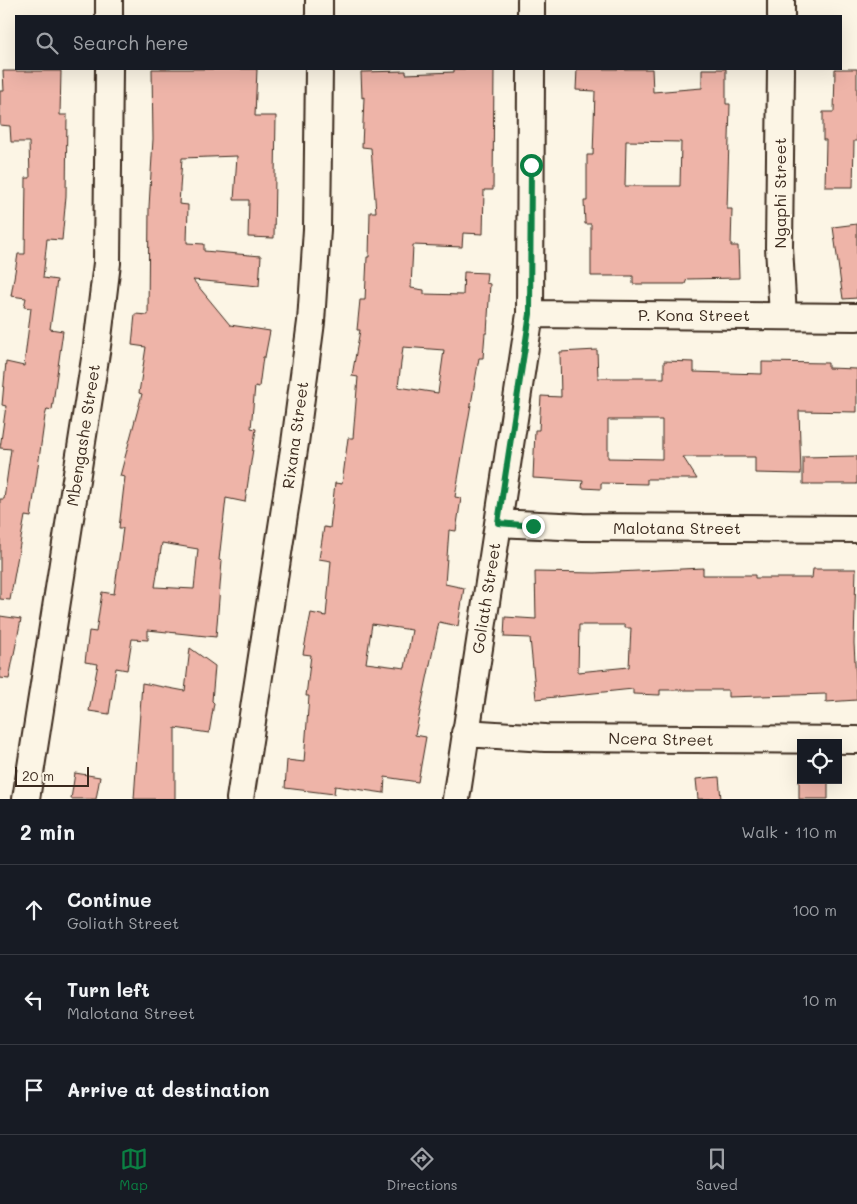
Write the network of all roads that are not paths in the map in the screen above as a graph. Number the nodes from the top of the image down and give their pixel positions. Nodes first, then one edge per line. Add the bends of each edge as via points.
1 (109, 0) edge
2 (319, 0) edge
3 (532, 0) edge
4 (781, 0) edge
5 (109, 15) edge
6 (319, 15) edge
7 (531, 15) edge
8 (781, 15) edge
9 (109, 70) edge
10 (319, 70) edge
11 (531, 70) edge
12 (781, 70) edge
13 (530, 314) junction
14 (783, 316) junction
15 (857, 317) edge
16 (498, 523) junction
17 (857, 529) edge
18 (465, 734) junction
19 (857, 740) edge
20 (26, 799) edge
21 (240, 799) edge
22 (456, 799) edge

1 - 5 street
2 - 6 street
3 - 7 street
4 - 8 street
9 - 20 street, Mbengashe Street via 107,263 94,366
10 - 21 street, Rixana Street via 317,239 311,322
11 - 13 street, Goliath Street
12 - 14 street, Ngaphi Street via 779,247
13 - 14 street, P. Kona Street
13 - 16 street, Goliath Street
14 - 15 street, P. Kona Street
16 - 17 street, Malotana Street via 582,527
16 - 18 street, Goliath Street
18 - 19 street, Ncera Street via 545,738
18 - 22 street, Goliath Street

